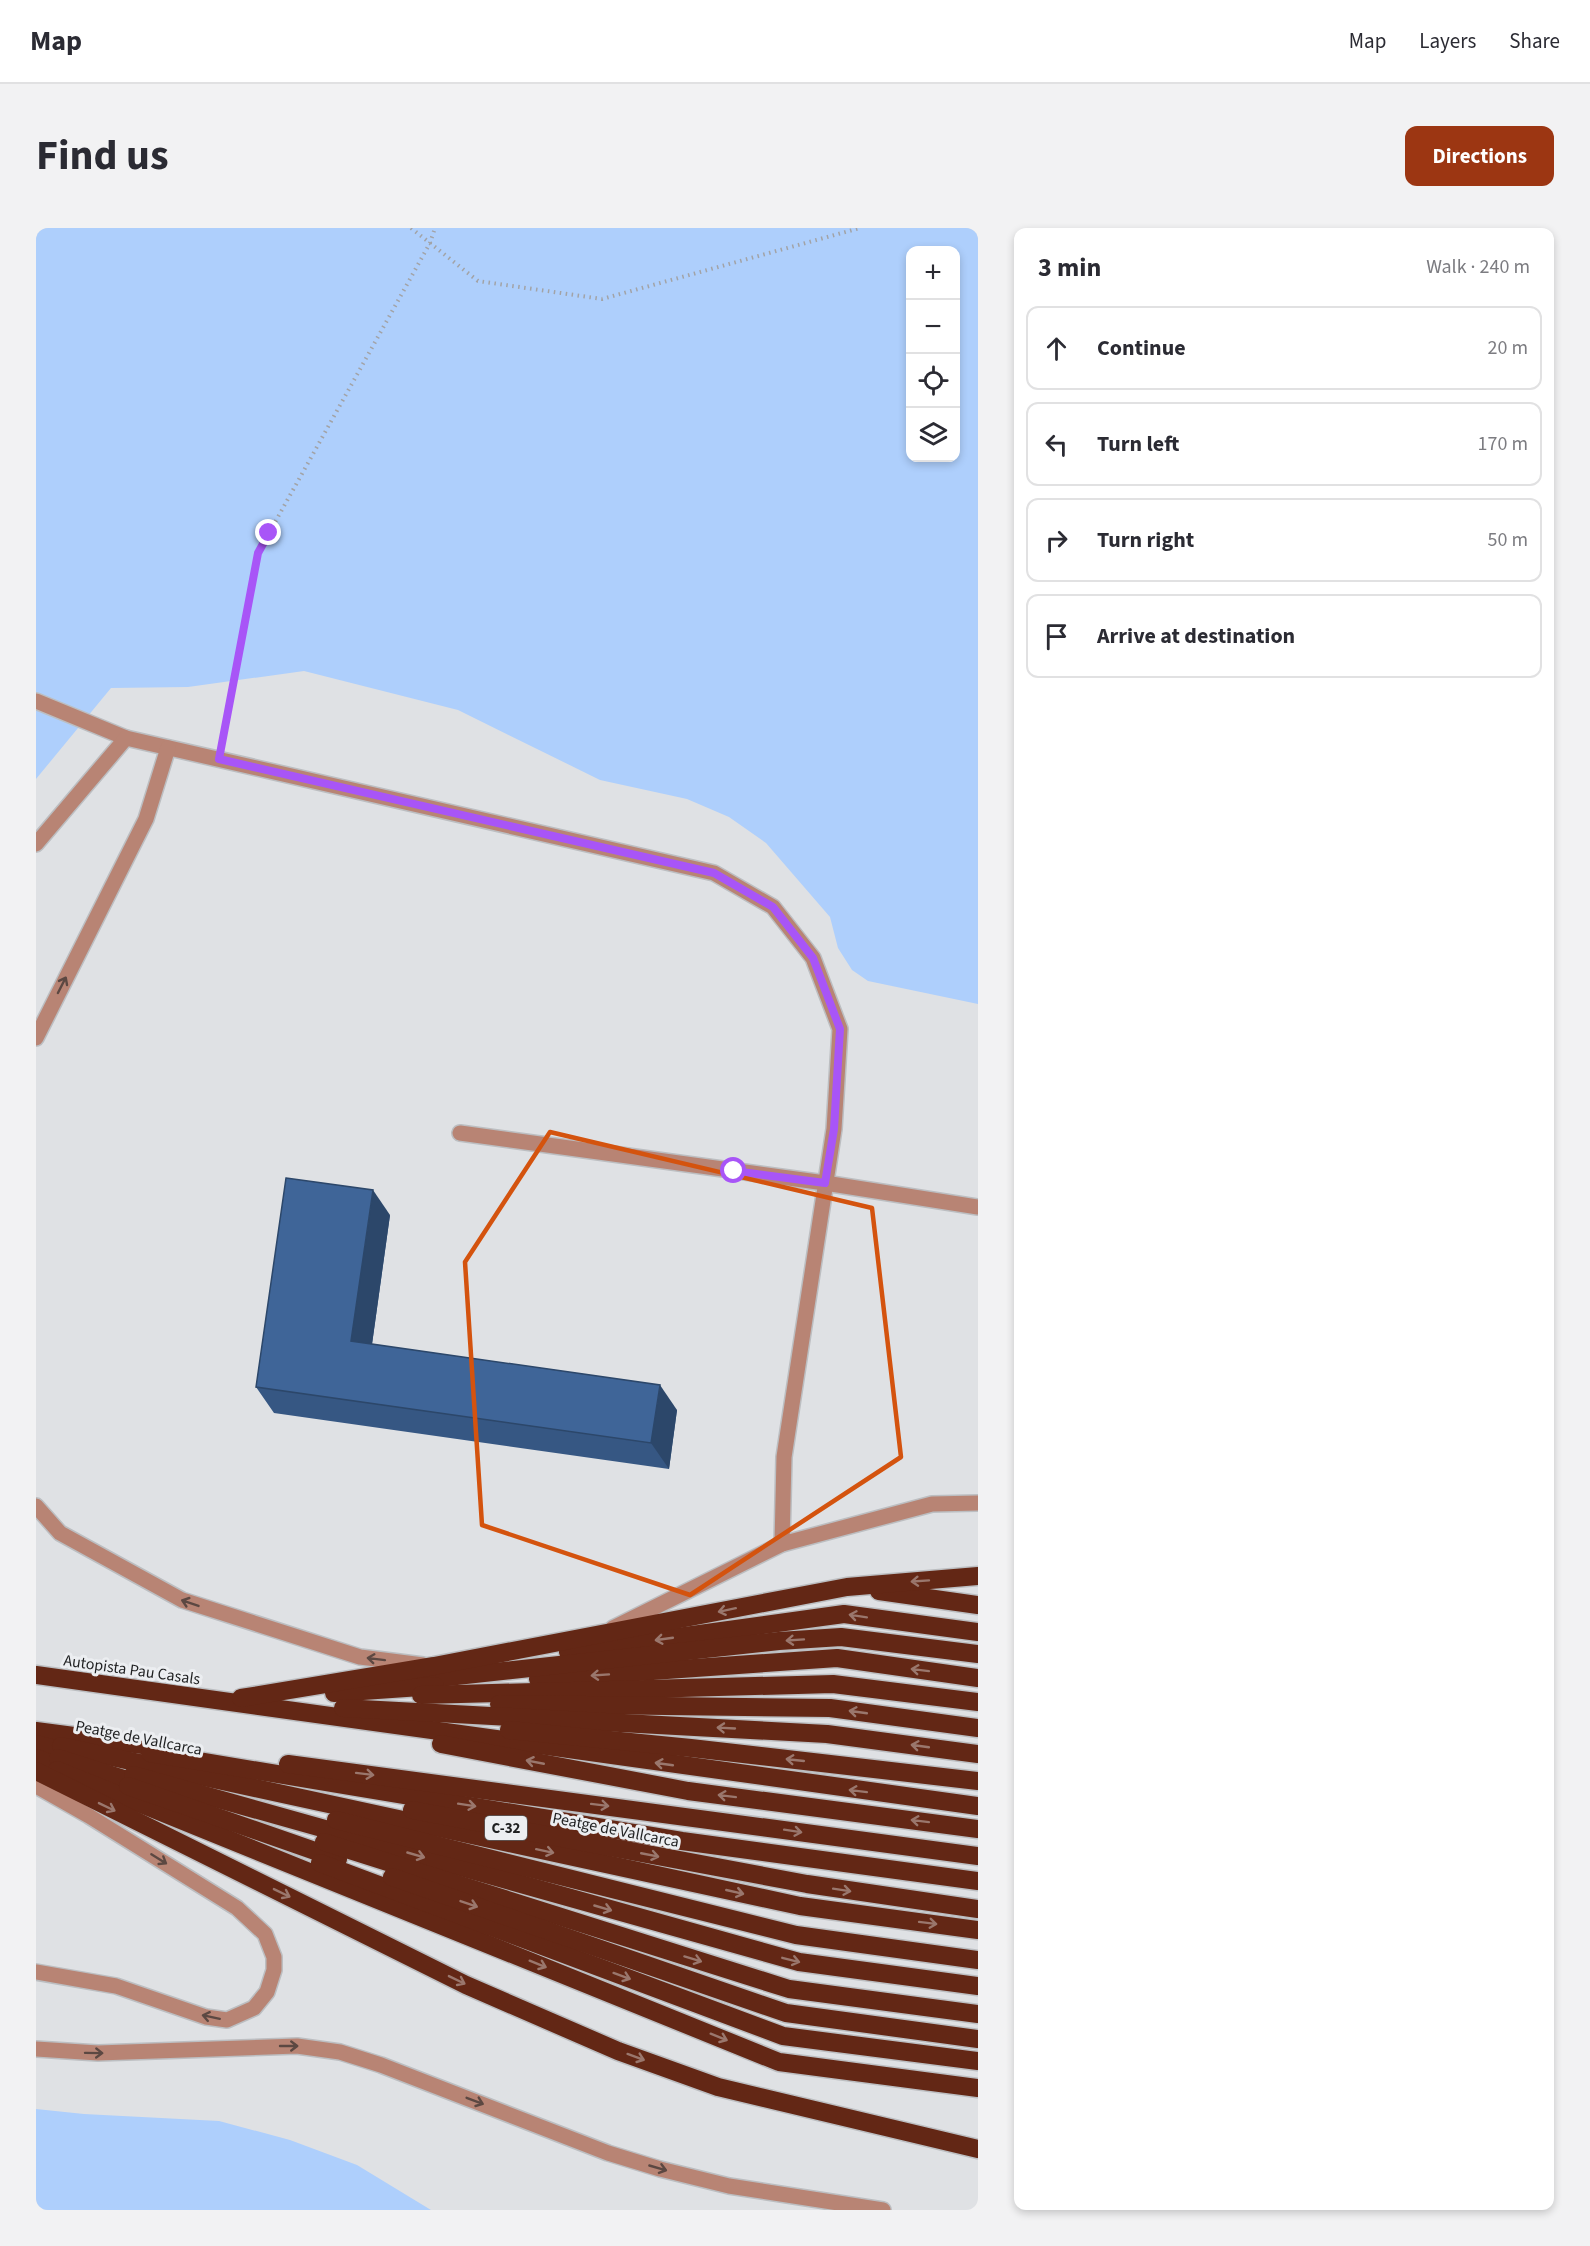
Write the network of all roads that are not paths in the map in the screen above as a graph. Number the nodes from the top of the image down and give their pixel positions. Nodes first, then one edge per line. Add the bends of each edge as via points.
1 (36, 701) edge
2 (126, 738) junction
3 (168, 748) junction
4 (36, 844) edge
5 (36, 1038) edge
6 (460, 1133) dead end
7 (825, 1183) junction
8 (978, 1207) edge
9 (978, 1503) edge
10 (36, 1506) edge
11 (783, 1544) junction
12 (978, 1576) edge
13 (847, 1587) junction
14 (978, 1605) edge
15 (978, 1632) edge
16 (602, 1634) junction
17 (978, 1654) edge
18 (435, 1666) junction
19 (36, 1675) edge
20 (978, 1678) edge
21 (222, 1701) junction
22 (978, 1702) edge
23 (978, 1728) edge
24 (36, 1746) edge
25 (978, 1754) edge
26 (36, 1771) edge
27 (978, 1781) edge
28 (36, 1786) edge
29 (978, 1806) edge
30 (978, 1829) edge
31 (978, 1856) edge
32 (978, 1881) edge
33 (978, 1909) edge
34 (978, 1930) edge
35 (978, 1959) edge
36 (36, 1972) edge
37 (978, 1986) edge
38 (978, 2014) edge
39 (978, 2039) edge
40 (36, 2049) edge
41 (978, 2061) edge
42 (978, 2088) edge
43 (978, 2149) edge
44 (883, 2210) edge

1 - 2 lane
2 - 3 lane
2 - 4 lane
5 -> 3 lane via 146,819
3 - 7 lane via 714,873 773,907 813,958 840,1029 834,1129
6 - 7 lane
7 - 8 lane
7 - 11 lane via 784,1456
9 - 11 lane via 932,1504
18 -> 10 lane via 360,1657 182,1600 60,1533
11 - 16 lane
12 -> 13 highway
13 - 14 highway
13 -> 16 highway
15 -> 21 highway via 844,1614
16 - 18 highway
17 -> 21 highway via 883,1641 820,1638
18 - 21 highway
19 - 21 highway, Autopista Pau Casals
20 -> 21 highway via 837,1658
21 - 22 highway via 833,1683
23 -> 21 highway via 830,1708
25 -> 21 highway via 815,1734
27 -> 21 highway
29 -> 21 highway
30 -> 21 highway via 688,1791
24 -> 31 highway via 757,1825
24 -> 32 highway
24 -> 33 highway, Peatge de Vallcarca / C-32 via 851,1892
24 -> 34 highway via 800,1906
24 - 35 highway via 796,1935
24 -> 37 highway via 799,1962
24 -> 38 highway via 789,1989
24 -> 39 highway via 786,2013
24 -> 41 highway via 783,2036
24 -> 42 highway via 779,2062
26 -> 43 highway via 466,1985 618,2051 718,2087
28 -> 36 lane via 237,1908 265,1934 274,1970 267,1992 254,2008 227,2020 206,2017 116,1986
40 -> 44 lane via 98,2053 297,2046 340,2052 660,2169 729,2186

